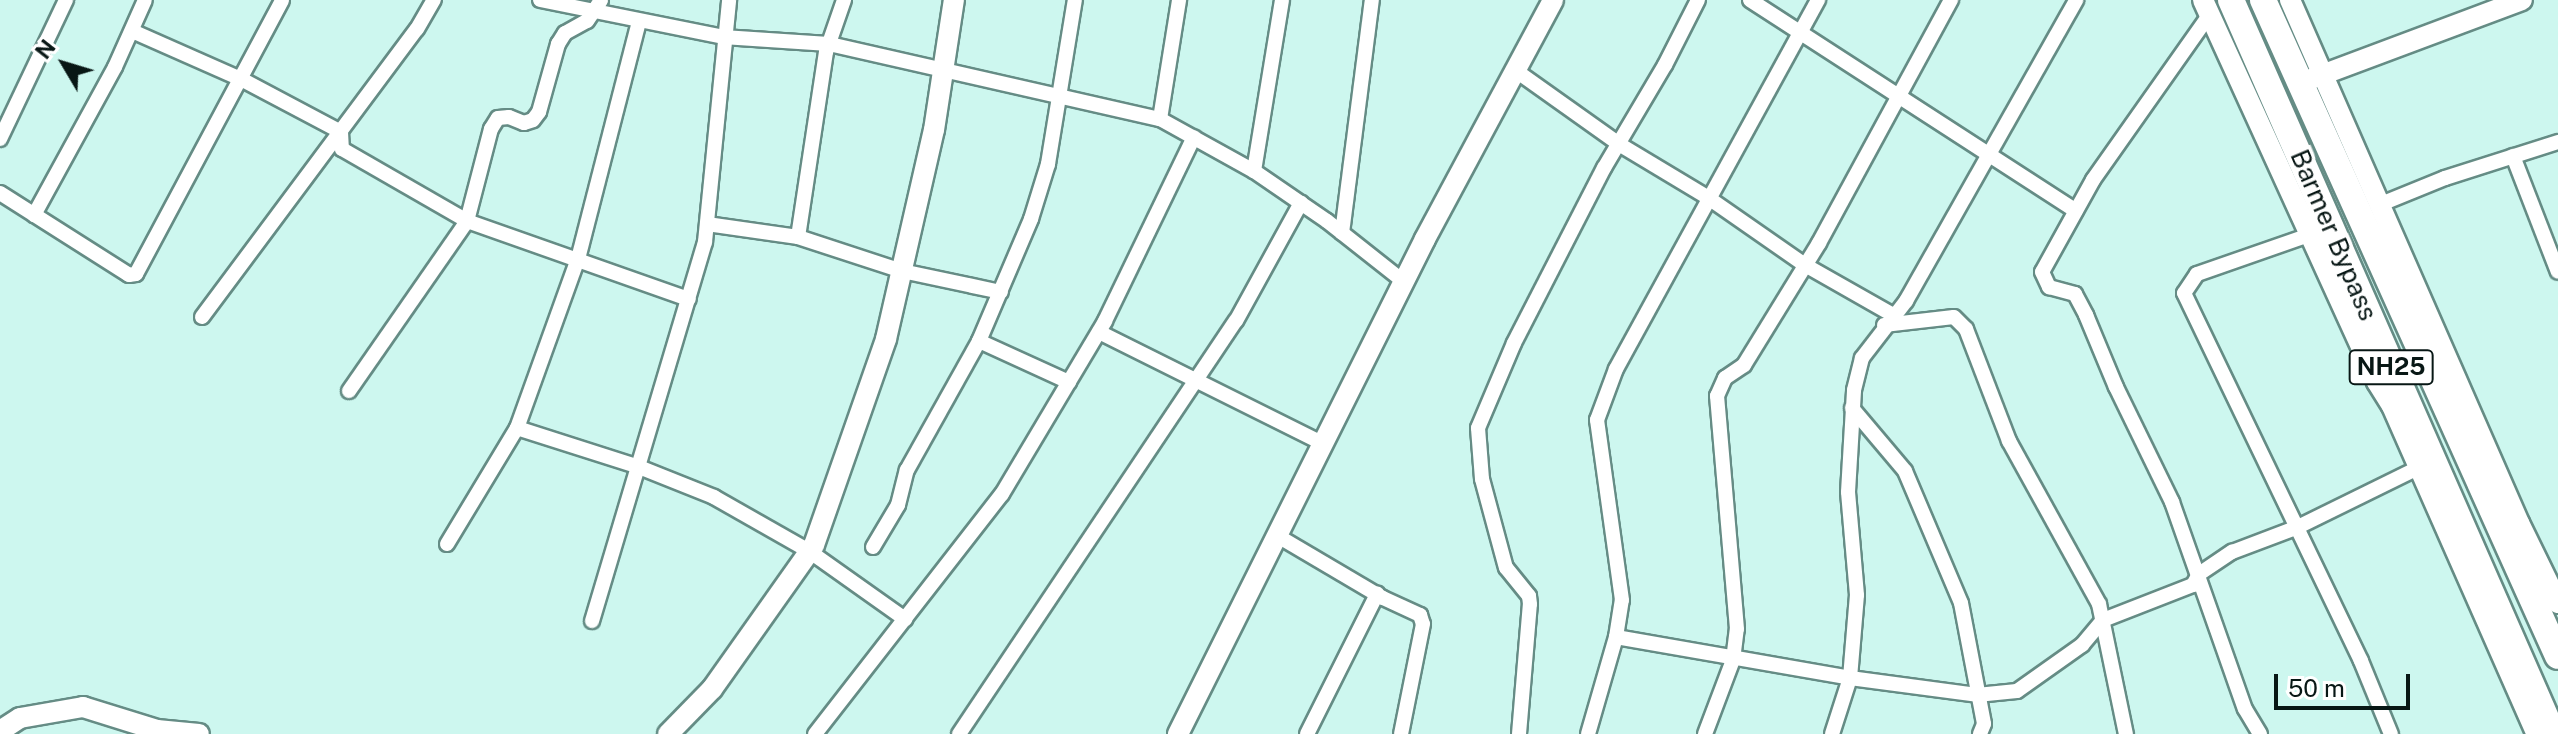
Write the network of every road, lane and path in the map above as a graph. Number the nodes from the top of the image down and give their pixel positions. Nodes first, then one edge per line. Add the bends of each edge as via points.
1 (66, 0) edge
2 (145, 0) edge
3 (282, 0) edge
4 (540, 0) edge
5 (729, 0) edge
6 (844, 0) edge
7 (954, 0) edge
8 (1075, 0) edge
9 (1179, 0) edge
10 (1282, 0) edge
11 (1372, 0) edge
12 (1553, 0) edge
13 (1698, 0) edge
14 (1750, 0) edge
15 (1818, 0) edge
16 (1951, 0) edge
17 (2076, 0) edge
18 (2263, 0) edge
19 (2290, 0) edge
20 (2522, 0) edge
21 (431, 2) edge
22 (2214, 5) edge
23 (597, 7) edge
24 (639, 22) junction
25 (132, 31) junction
26 (1801, 34) junction
27 (723, 37) junction
28 (829, 44) junction
29 (943, 69) junction
30 (1515, 70) junction
31 (2311, 78) junction
32 (241, 79) junction
33 (1060, 96) junction
34 (1898, 98) junction
35 (1160, 119) junction
36 (341, 132) junction
37 (1194, 137) junction
38 (0, 139) edge
39 (2558, 142) edge
40 (1619, 144) junction
41 (1990, 154) junction
42 (2513, 156) junction
43 (1254, 171) junction
44 (0, 193) edge
45 (1710, 199) junction
46 (1301, 203) junction
47 (2381, 204) junction
48 (2076, 211) junction
49 (34, 215) junction
50 (467, 221) junction
51 (707, 224) junction
52 (1342, 233) junction
53 (2312, 234) junction
54 (798, 237) junction
55 (578, 259) junction
56 (1805, 265) junction
57 (902, 271) junction
58 (2558, 272) edge
59 (1403, 281) junction
60 (1001, 292) junction
61 (689, 299) junction
62 (202, 317) dead end
63 (1888, 320) junction
64 (1099, 332) junction
65 (979, 341) junction
66 (1069, 382) junction
67 (1193, 382) junction
68 (349, 391) dead end
69 (1852, 408) junction
70 (2406, 421) junction
71 (517, 428) junction
72 (1322, 443) junction
73 (639, 467) junction
74 (2418, 468) junction
75 (2298, 527) junction
76 (1276, 535) junction
77 (447, 544) dead end
78 (873, 547) dead end
79 (809, 551) junction
80 (2199, 574) junction
81 (2555, 590) edge
82 (1377, 594) junction
83 (905, 619) junction
84 (2103, 620) junction
85 (592, 621) dead end
86 (1616, 637) junction
87 (2558, 656) edge
88 (1733, 660) junction
89 (1850, 678) junction
90 (1977, 695) junction
91 (0, 731) edge
92 (1985, 731) edge
93 (199, 734) edge
94 (668, 734) edge
95 (815, 734) edge
96 (959, 734) edge
97 (1178, 734) edge
98 (1307, 734) edge
99 (1401, 734) edge
100 (1519, 734) edge
101 (1588, 734) edge
102 (1705, 734) edge
103 (1832, 734) edge
104 (2126, 734) edge
105 (2260, 734) edge
106 (2391, 734) edge
107 (2537, 734) edge
108 (2553, 734) edge

1 - 38 street
2 - 25 street
3 - 32 street
4 - 23 street
5 - 27 street
6 - 28 street
7 - 29 street
8 - 33 street
9 - 35 street
10 - 43 street
11 - 52 street
12 - 30 street
13 - 40 street
14 - 26 street
15 - 26 street
16 - 34 street
17 - 41 street
18 - 31 highway, Barmer Bypass / NH25
19 - 31 street
20 - 31 street
21 - 36 street
22 - 48 street
22 - 53 street
22 - 70 highway, Barmer Bypass / NH25
23 - 24 street
23 - 50 street via 558,44 533,120 498,118 491,129
24 - 27 street
24 - 55 street
25 - 32 street
25 - 49 street
26 - 34 street
26 - 45 street
27 - 28 street
27 - 51 street
28 - 29 street
28 - 54 street
29 - 33 street
29 - 57 street
30 - 40 street
30 - 59 street
31 - 47 street
31 - 87 highway, Barmer Bypass / NH25
32 - 36 street
32 - 49 street via 136,274 129,275
33 - 35 street
33 - 60 street via 1048,164
34 - 41 street
34 - 56 street
35 - 37 street
36 - 50 street via 342,149
36 - 62 street
37 - 43 street
37 - 64 street
39 - 42 street
40 - 45 street
40 - 100 street via 1514,343 1476,436 1506,568 1529,596
41 - 48 street
41 - 63 street via 1906,301
42 - 47 street
42 - 58 street
43 - 46 street
44 - 49 street
45 - 56 street
45 - 86 street via 1616,369 1597,420 1622,600
46 - 52 street
46 - 67 street via 1236,321
47 - 81 street via 2519,523
48 - 80 street via 2042,272 2049,287 2075,294 2086,315 2172,502
50 - 55 street
50 - 68 street
51 - 54 street
51 - 61 street
52 - 59 street
53 - 70 street
53 - 75 street via 2197,274 2184,293
54 - 57 street
55 - 61 street
55 - 71 street
56 - 63 street
56 - 88 street via 1744,365 1725,378 1717,396 1737,629
57 - 60 street
57 - 79 street via 886,339
59 - 72 street
60 - 65 street
61 - 73 street
63 - 69 street via 1862,358
63 - 84 street via 1954,317 1966,329 2009,441
64 - 66 street
64 - 67 street
65 - 66 street
65 - 78 street via 907,470 898,505
66 - 83 street via 1002,494
67 - 72 street
67 - 96 street
69 - 89 street via 1848,492 1857,595
69 - 90 street via 1905,471 1961,603
70 - 74 street
70 - 108 highway, Barmer Bypass / NH25 via 2495,597
71 - 73 street
71 - 77 street
72 - 76 street
73 - 79 street via 714,497
73 - 85 street
74 - 75 street
74 - 107 street
75 - 80 street via 2232,552
75 - 106 street
76 - 82 street
76 - 97 street
79 - 83 street
79 - 94 street via 712,689
80 - 84 street via 2193,585
80 - 105 street via 2245,709
82 - 98 street
82 - 99 street via 1420,615 1423,624
83 - 95 street
84 - 90 street via 2082,645 2017,691
84 - 104 street
86 - 88 street
86 - 101 street
88 - 89 street
88 - 102 street
89 - 90 street
89 - 103 street
90 - 92 street
91 - 93 street via 20,718 83,707 157,730

